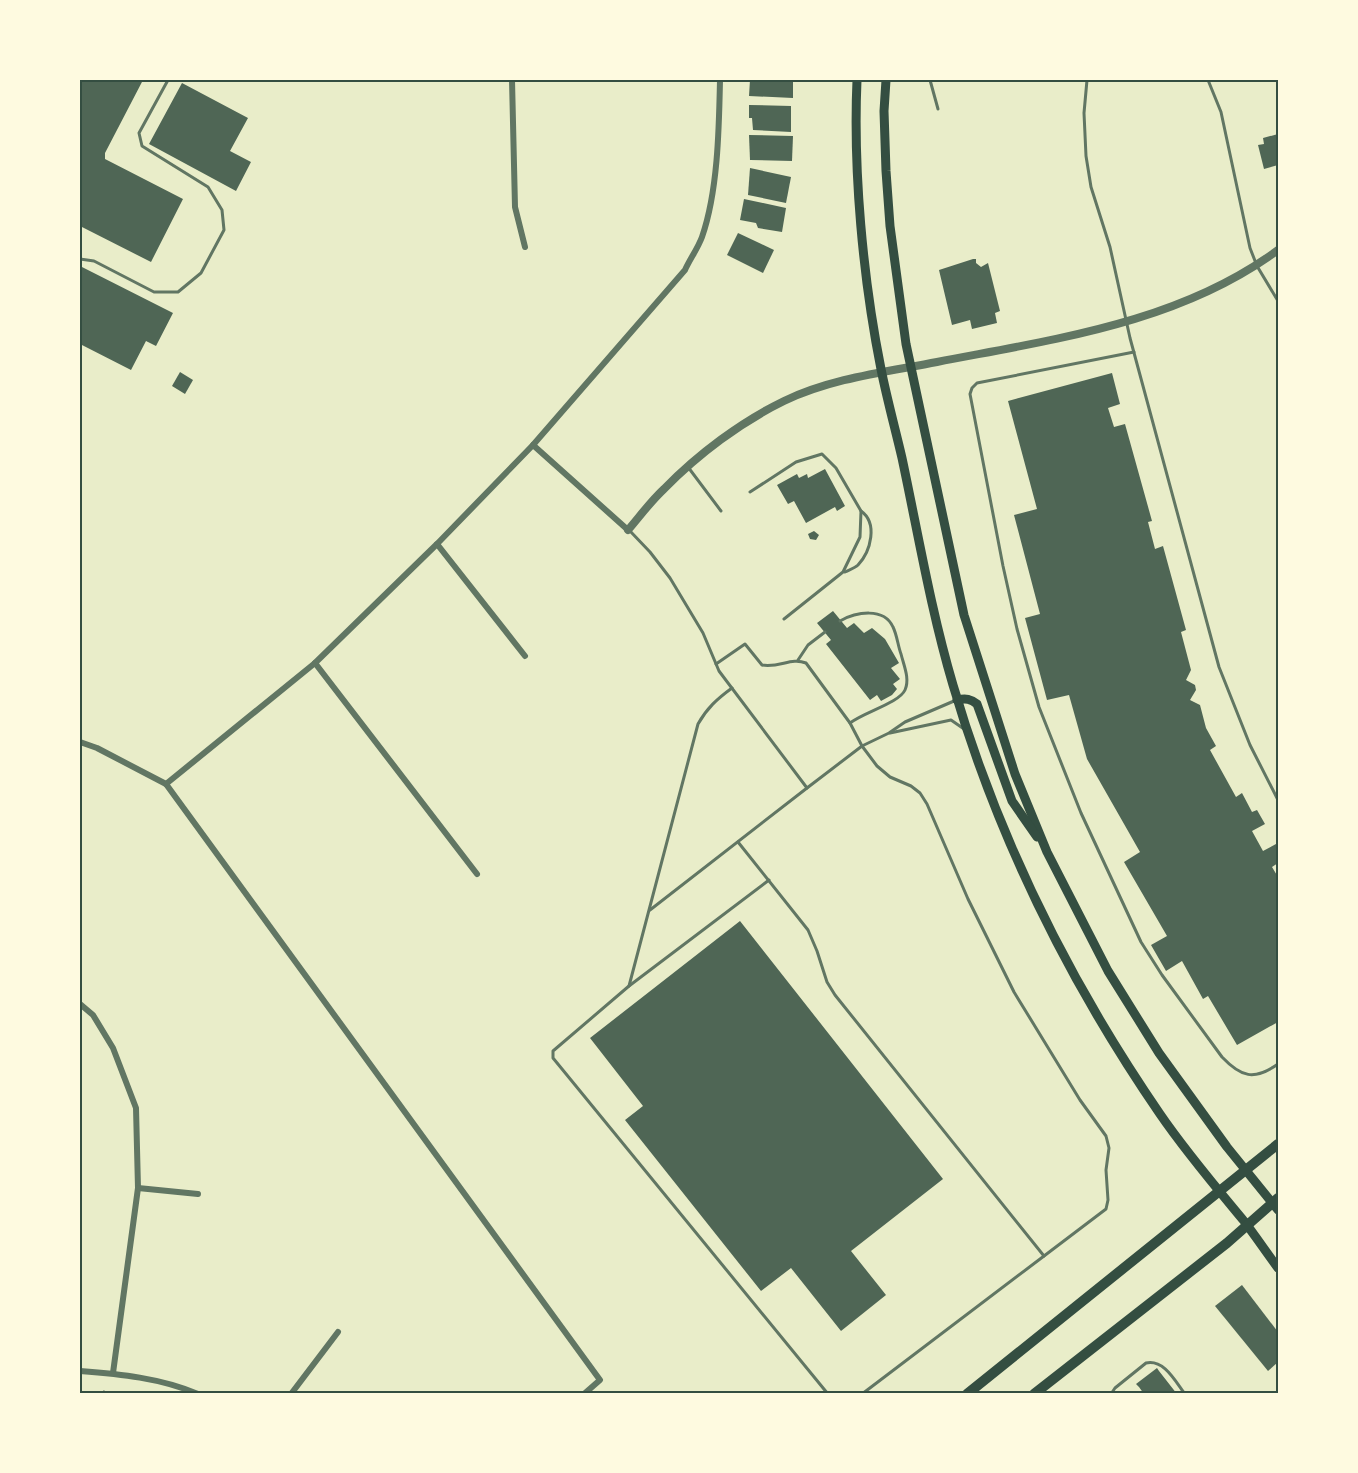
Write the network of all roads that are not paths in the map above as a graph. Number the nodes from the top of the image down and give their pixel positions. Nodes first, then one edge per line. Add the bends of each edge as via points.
1 (168, 80) edge
2 (512, 80) edge
3 (720, 80) edge
4 (857, 80) edge
5 (886, 80) edge
6 (930, 80) edge
7 (1087, 80) edge
8 (1208, 80) edge
9 (938, 109) dead end
10 (525, 247) dead end
11 (1278, 250) edge
12 (80, 259) edge
13 (1257, 266) junction
14 (1278, 300) edge
15 (1126, 323) junction
16 (1134, 352) junction
17 (911, 366) junction
18 (882, 372) junction
19 (533, 445) junction
20 (688, 467) junction
21 (750, 492) dead end
22 (721, 511) dead end
23 (861, 511) junction
24 (628, 530) junction
25 (436, 544) junction
26 (843, 573) junction
27 (784, 619) dead end
28 (840, 621) dead end
29 (825, 632) dead end
30 (525, 656) dead end
31 (798, 660) junction
32 (315, 663) junction
33 (716, 664) junction
34 (732, 688) junction
35 (957, 700) junction
36 (850, 723) junction
37 (889, 733) junction
38 (968, 733) junction
39 (80, 742) edge
40 (862, 746) junction
41 (166, 784) junction
42 (807, 788) junction
43 (1278, 800) edge
44 (738, 842) junction
45 (1047, 852) junction
46 (477, 874) dead end
47 (769, 880) junction
48 (650, 910) junction
49 (629, 986) junction
50 (80, 1004) edge
51 (1278, 1064) edge
52 (1278, 1144) edge
53 (1246, 1170) junction
54 (138, 1188) junction
55 (1220, 1192) junction
56 (198, 1194) dead end
57 (1276, 1203) edge
58 (1247, 1226) junction
59 (1044, 1256) junction
60 (1278, 1268) edge
61 (338, 1332) dead end
62 (80, 1371) edge
63 (113, 1373) junction
64 (198, 1394) edge
65 (291, 1394) edge
66 (584, 1394) edge
67 (828, 1394) edge
68 (862, 1394) edge
69 (967, 1394) edge
70 (1035, 1394) edge
71 (1111, 1394) edge
72 (1185, 1394) edge

1 - 12 lane via 139,133 141,146 208,187 222,210 224,230 201,273 178,292 154,292 94,261
2 - 10 street via 515,207
3 - 19 street via 711,200 702,238 685,270
4 - 18 main road via 861,218
5 - 17 main road via 887,193
6 - 9 lane
7 - 15 lane via 1086,156
8 - 13 lane via 1221,112 1249,245
11 - 13 street
13 - 14 lane
13 - 15 street via 1180,303
15 - 16 lane
15 - 17 street
16 - 43 lane via 1219,667 1250,745
16 - 51 lane via 977,383 972,388 1003,566 1039,707 1081,813 1141,942 1232,1066 1251,1075
17 - 18 street
17 - 45 main road via 964,615 1015,774
18 - 20 street via 837,381 785,400 736,430
18 - 35 main road
19 - 24 street
19 - 25 street
20 - 22 lane
20 - 24 street
21 - 23 lane via 796,462 822,454 836,468
23 - 26 lane via 860,537
23 - 26 lane via 872,528 867,551 857,566
24 - 33 lane via 670,578 703,633
25 - 30 street
25 - 32 street
26 - 27 lane
28 - 36 lane via 852,614 866,613 886,618 893,626 907,679 905,690 893,703
29 - 31 lane via 808,645
31 - 33 lane via 772,667 762,665 745,644
31 - 36 lane via 806,663
32 - 41 street
32 - 46 street
33 - 34 lane
34 - 42 lane
34 - 48 lane via 715,700 698,724
35 - 37 lane
35 - 38 main road
35 - 45 main road via 966,698 977,704 1012,801
36 - 40 lane
37 - 38 lane via 951,720
37 - 40 lane
38 - 55 main road via 999,819 1066,959 1162,1117
39 - 41 street
40 - 42 lane
40 - 59 lane via 877,766 911,786 927,804 1014,992 1106,1136 1106,1209
41 - 66 street via 600,1380
42 - 44 lane
44 - 47 lane
44 - 48 lane
45 - 53 main road via 1108,971 1148,1035
47 - 49 lane
47 - 59 lane via 808,930 835,995
48 - 49 lane
49 - 67 lane via 553,1051 553,1058
50 - 54 street via 93,1015 113,1048 136,1108
52 - 53 main road
53 - 55 main road
53 - 57 main road
54 - 56 street
54 - 63 street
55 - 58 main road
55 - 69 main road
57 - 58 main road
58 - 60 main road
58 - 70 main road
59 - 68 lane
61 - 65 street
62 - 63 street
63 - 64 street
71 - 72 lane via 1146,1363 1157,1362

